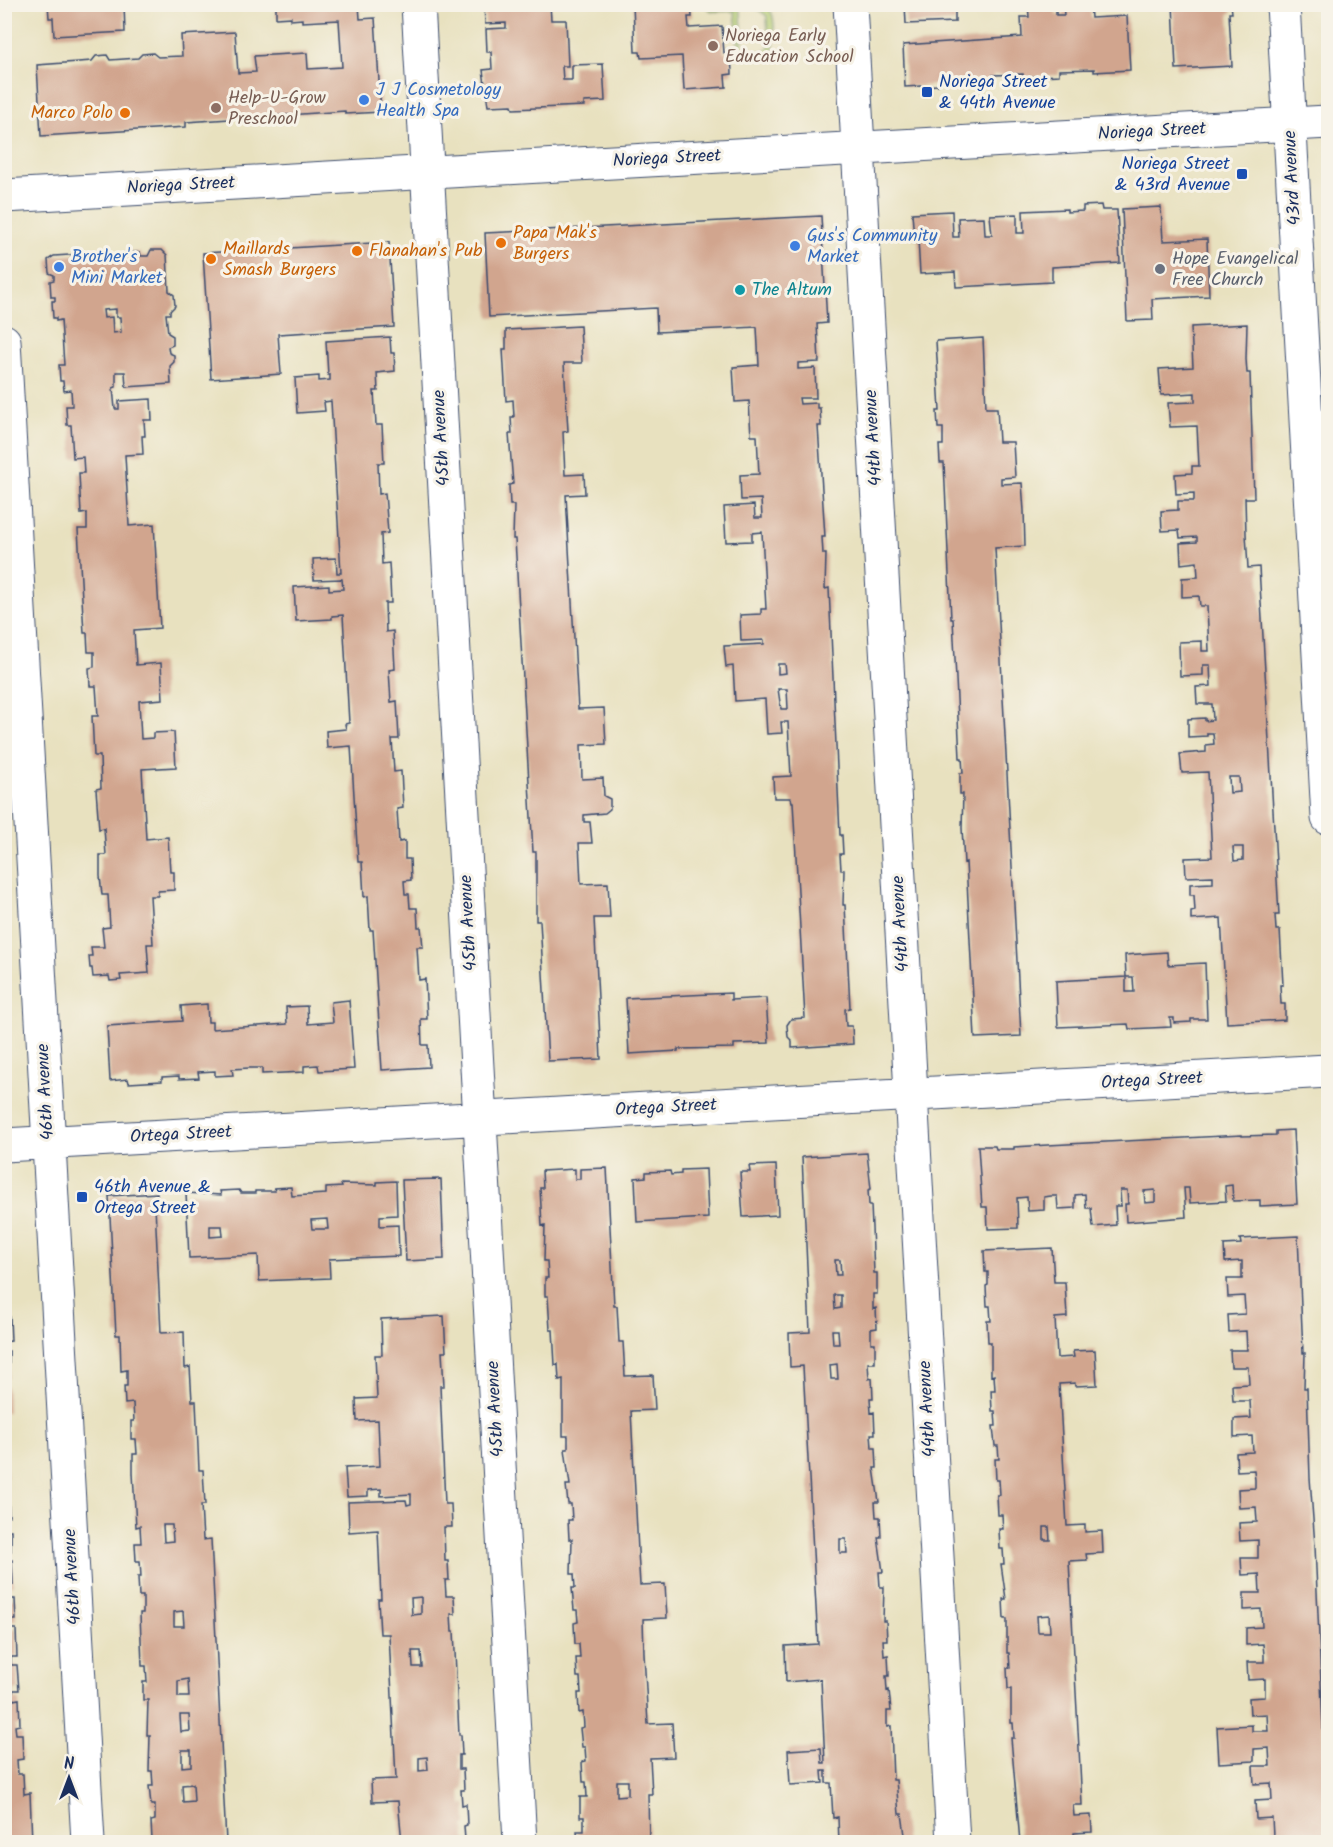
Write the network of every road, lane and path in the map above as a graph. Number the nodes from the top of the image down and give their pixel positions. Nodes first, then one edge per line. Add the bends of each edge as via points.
1 (418, 4) edge
2 (850, 4) edge
3 (1283, 4) edge
4 (1329, 122) edge
5 (1290, 124) junction
6 (858, 148) junction
7 (427, 172) junction
8 (4, 196) edge
9 (4, 341) edge
10 (1329, 818) edge
11 (1329, 1071) edge
12 (911, 1094) junction
13 (480, 1118) junction
14 (49, 1142) junction
15 (4, 1145) edge
16 (88, 1842) edge
17 (520, 1842) edge
18 (953, 1842) edge

1 - 7 street, 45th Avenue
2 - 6 street, 44th Avenue
3 - 5 street, 43rd Avenue
4 - 5 street, Noriega Street
5 - 6 street, Noriega Street
5 - 10 street, 43rd Avenue
6 - 7 street, Noriega Street
6 - 12 street, 44th Avenue
7 - 8 street, Noriega Street
7 - 13 street, 45th Avenue
9 - 14 street, 46th Avenue
11 - 12 street, Ortega Street
12 - 13 street, Ortega Street
12 - 18 street, 44th Avenue
13 - 14 street, Ortega Street
13 - 17 street, 45th Avenue
14 - 15 street, Ortega Street
14 - 16 street, 46th Avenue

